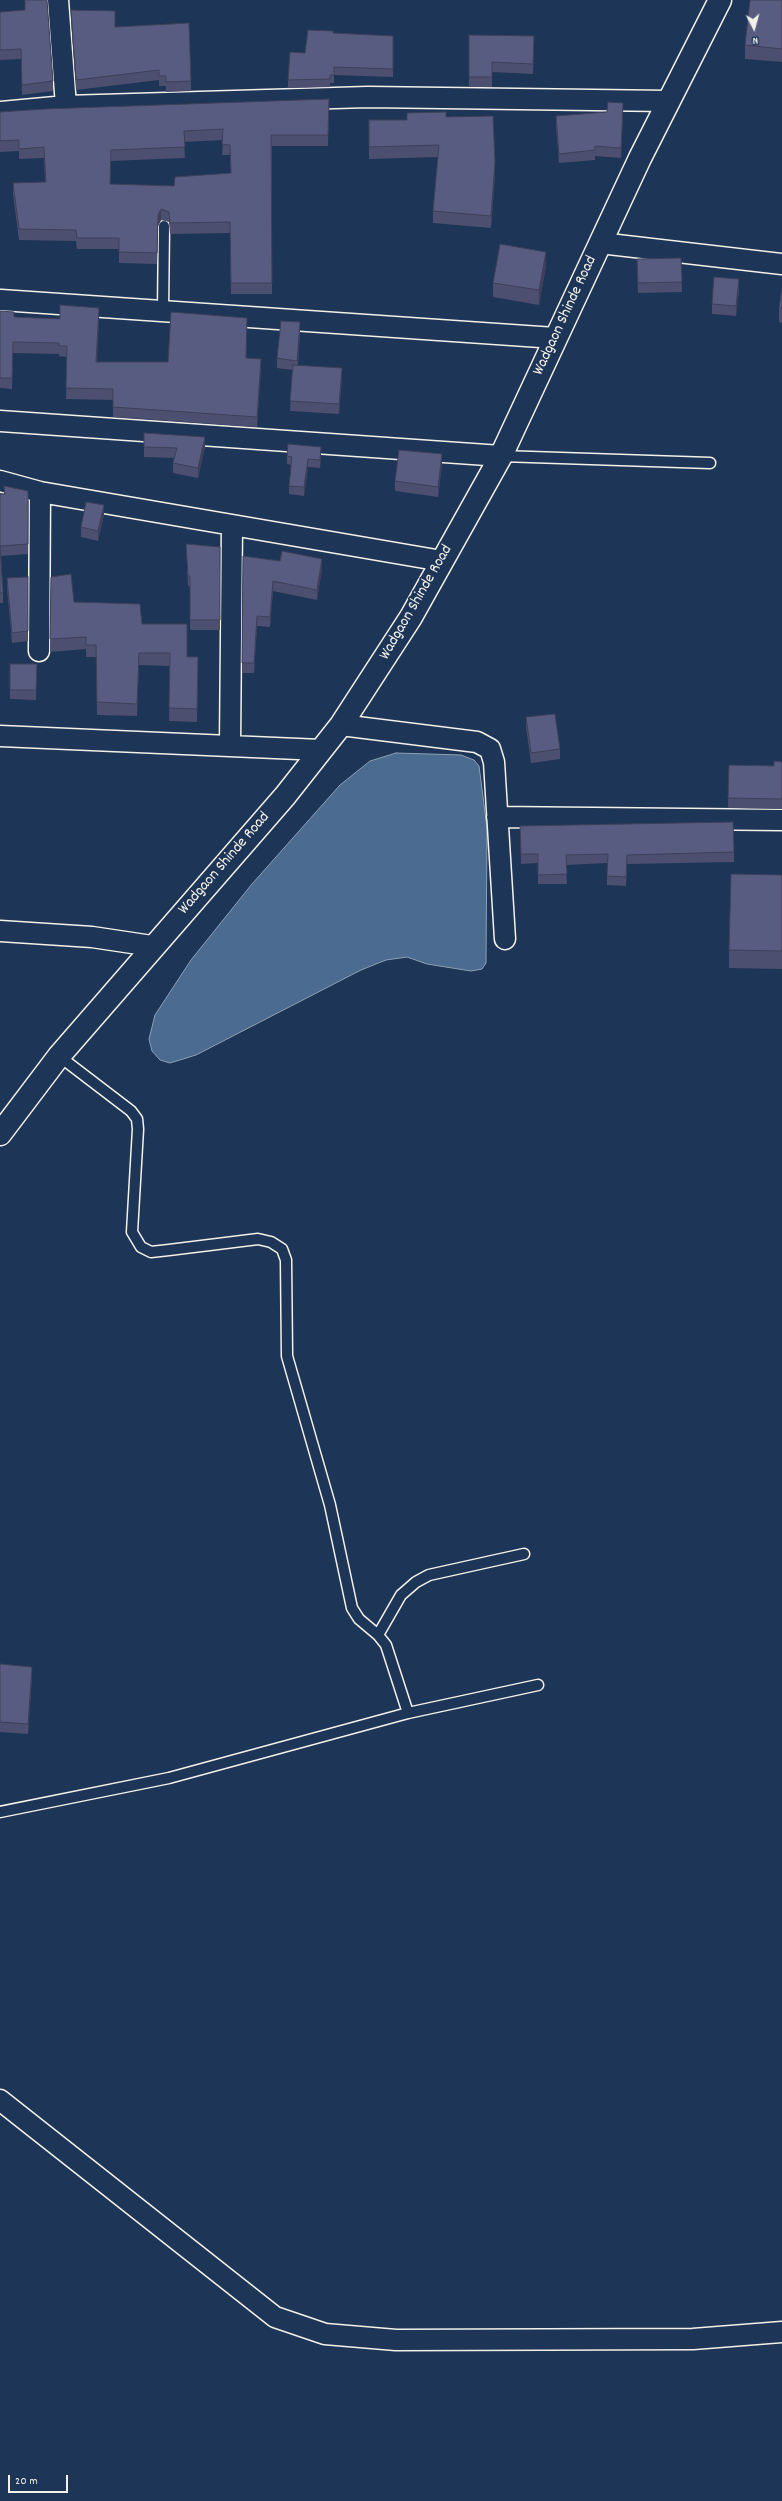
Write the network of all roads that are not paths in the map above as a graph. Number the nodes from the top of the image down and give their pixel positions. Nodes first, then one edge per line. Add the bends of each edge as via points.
1 (58, 0) edge
2 (720, 0) edge
3 (668, 101) junction
4 (66, 106) junction
5 (0, 112) edge
6 (164, 226) dead end
7 (600, 243) junction
8 (782, 264) edge
9 (1, 300) dead end
10 (163, 311) junction
11 (555, 338) junction
12 (0, 421) edge
13 (500, 456) junction
14 (710, 463) dead end
15 (0, 481) edge
16 (40, 492) junction
17 (232, 524) junction
18 (442, 560) junction
19 (39, 651) dead end
20 (341, 726) junction
21 (0, 736) edge
22 (230, 746) junction
23 (321, 750) junction
24 (497, 817) junction
25 (782, 820) edge
26 (0, 931) edge
27 (505, 939) dead end
28 (152, 946) junction
29 (59, 1056) junction
30 (0, 1134) edge
31 (524, 1554) dead end
32 (378, 1635) junction
33 (538, 1685) dead end
34 (408, 1714) junction
35 (0, 1812) edge
36 (0, 2100) edge
37 (782, 2332) edge

1 - 4 street
2 - 3 street, Wadgaon Shinde Road
3 - 4 street via 368,97
3 - 7 street, Wadgaon Shinde Road
4 - 5 street
6 - 10 lane
7 - 8 street
7 - 11 street, Wadgaon Shinde Road
9 - 10 street
10 - 11 street
11 - 13 street, Wadgaon Shinde Road
12 - 13 street
13 - 14 lane
13 - 18 street, Wadgaon Shinde Road
15 - 16 street
16 - 17 street
16 - 19 street
17 - 18 street
17 - 22 street
18 - 20 street, Wadgaon Shinde Road via 411,617
20 - 23 street, Wadgaon Shinde Road
20 - 24 street via 477,742 490,749 494,762
21 - 22 street
22 - 23 street
23 - 28 street, Wadgaon Shinde Road via 285,796
24 - 25 street
24 - 27 street
26 - 28 street via 92,937
28 - 29 street, Wadgaon Shinde Road
29 - 30 street, Wadgaon Shinde Road
29 - 32 lane via 131,1111 137,1119 132,1232 141,1247 151,1252 258,1238 282,1249 286,1260 286,1341 289,1370 330,1504 352,1608 358,1620
31 - 32 lane via 429,1575 416,1582 401,1595
32 - 34 lane via 386,1645
33 - 34 lane
34 - 35 lane via 169,1778
36 - 37 street via 275,2317 325,2334 396,2340 677,2339

